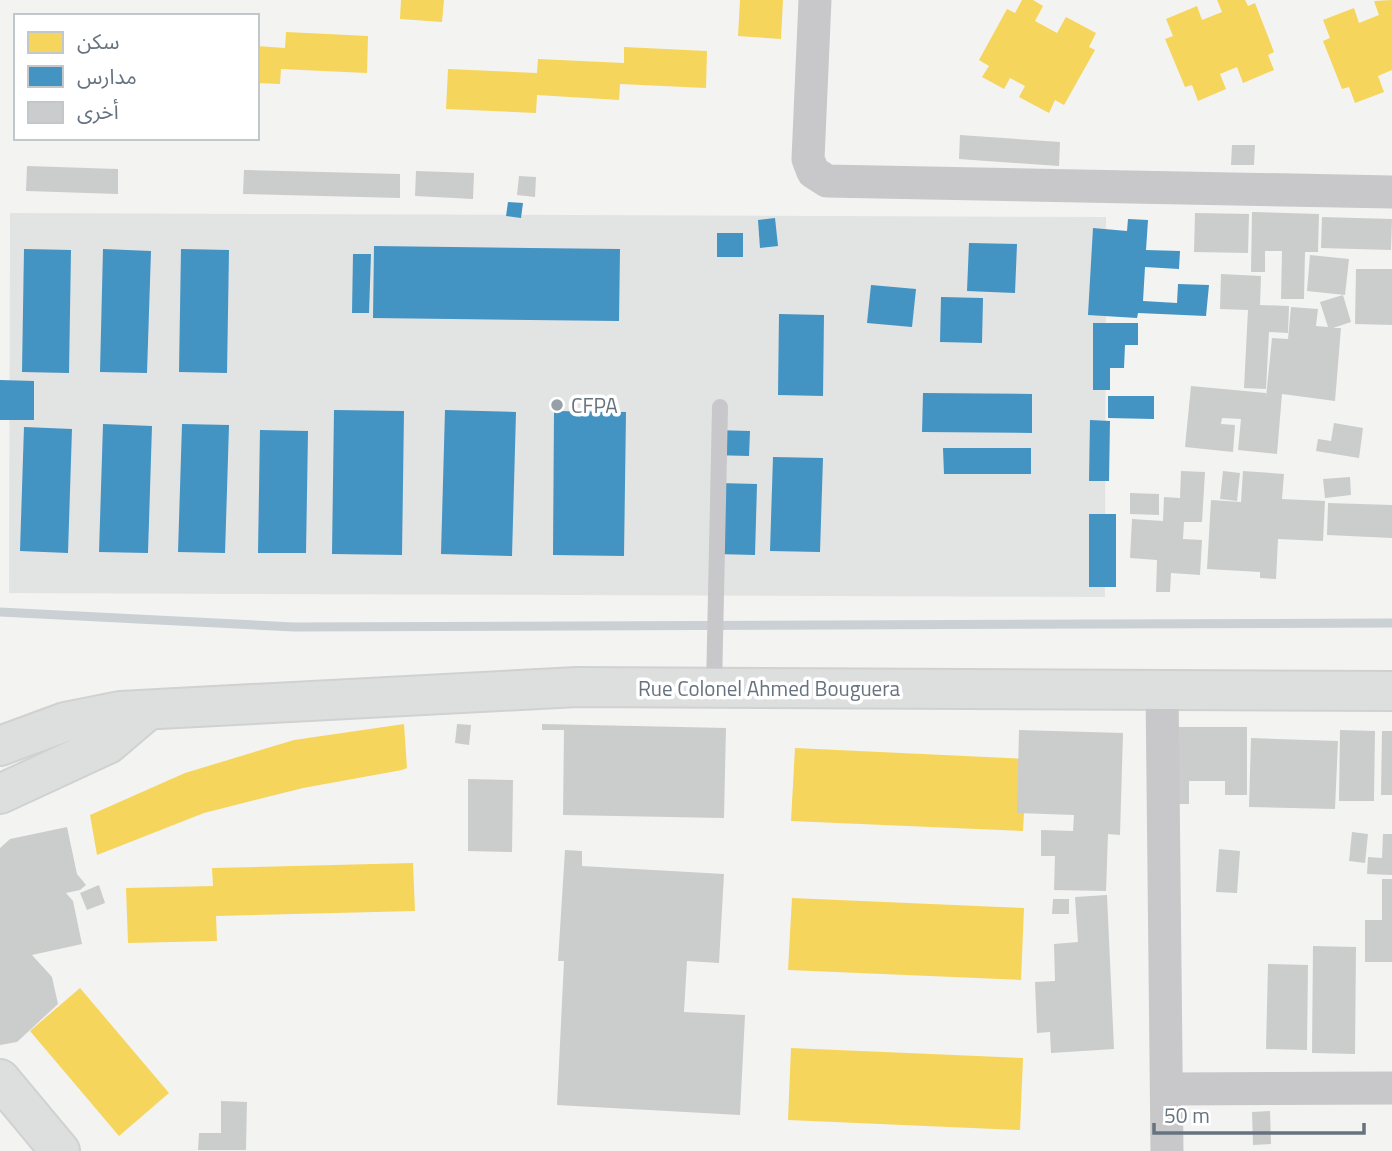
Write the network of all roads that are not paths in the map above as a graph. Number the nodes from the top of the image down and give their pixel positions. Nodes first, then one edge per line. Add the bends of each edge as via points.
1 (815, 0) edge
2 (1392, 192) edge
3 (720, 407) dead end
4 (715, 688) junction
5 (1162, 689) junction
6 (1392, 691) edge
7 (148, 710) junction
8 (0, 746) edge
9 (0, 794) edge
10 (0, 1079) edge
11 (1392, 1088) edge
12 (1167, 1089) junction
13 (60, 1151) edge
14 (1167, 1151) edge

1 - 2 street via 808,159 813,172 827,181
3 - 4 lane
4 - 5 main road, Rue Colonel Ahmed Bouguera
4 - 7 main road, Rue Colonel Ahmed Bouguera via 577,687
5 - 6 main road, Rue Colonel Ahmed Bouguera
5 - 12 street
7 - 8 main road, Rue Colonel Ahmed Bouguera via 65,722
7 - 9 main road via 108,744
10 - 13 main road
11 - 12 street
12 - 14 street

